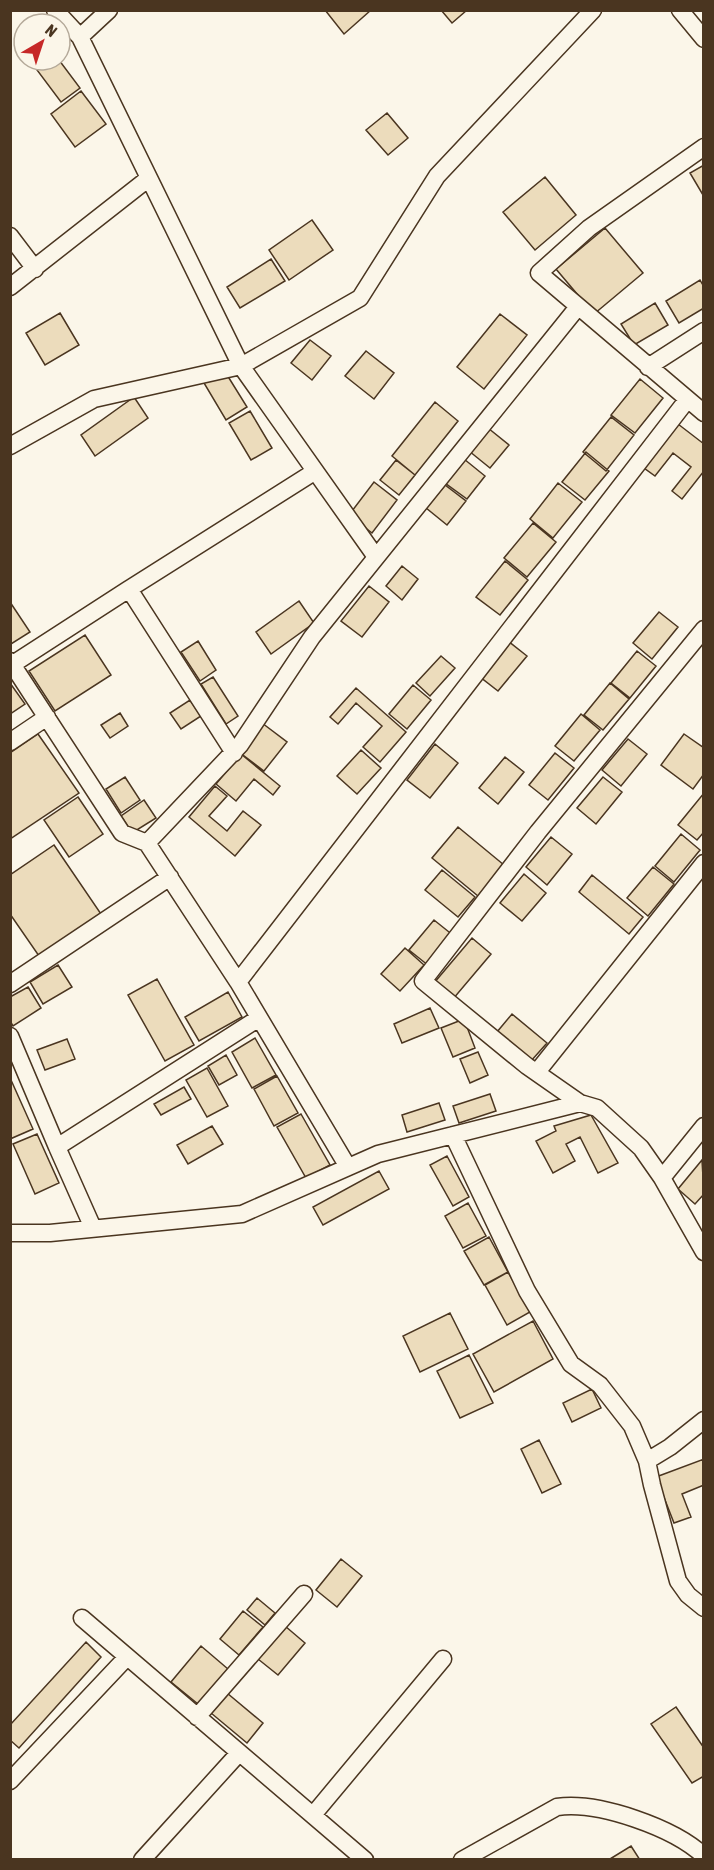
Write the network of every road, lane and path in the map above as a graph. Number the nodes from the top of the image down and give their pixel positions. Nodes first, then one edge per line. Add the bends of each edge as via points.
1 (55, 10) edge
2 (109, 10) edge
3 (593, 10) edge
4 (680, 10) edge
5 (80, 37) junction
6 (704, 39) edge
7 (704, 147) edge
8 (149, 178) junction
9 (10, 236) edge
10 (34, 269) junction
11 (10, 287) edge
12 (577, 308) junction
13 (704, 331) edge
14 (241, 366) junction
15 (648, 367) junction
16 (687, 400) junction
17 (704, 413) edge
18 (10, 446) edge
19 (314, 472) junction
20 (376, 557) junction
21 (129, 589) junction
22 (704, 629) edge
23 (12, 663) edge
24 (46, 717) junction
25 (10, 742) edge
26 (234, 753) junction
27 (147, 843) junction
28 (704, 863) edge
29 (170, 877) junction
30 (238, 982) junction
31 (10, 984) edge
32 (259, 1018) junction
33 (10, 1036) edge
34 (16, 1063) edge
35 (537, 1071) junction
36 (580, 1102) junction
37 (704, 1126) edge
38 (453, 1135) junction
39 (57, 1147) junction
40 (348, 1167) junction
41 (662, 1178) junction
42 (93, 1228) junction
43 (10, 1233) edge
44 (704, 1252) edge
45 (704, 1420) edge
46 (647, 1461) junction
47 (304, 1594) dead end
48 (704, 1608) edge
49 (82, 1618) dead end
50 (127, 1658) junction
51 (443, 1659) dead end
52 (197, 1717) junction
53 (239, 1753) junction
54 (10, 1781) edge
55 (313, 1815) junction
56 (704, 1856) edge
57 (142, 1860) edge
58 (365, 1860) edge
59 (462, 1860) edge

1 - 5 street
2 - 5 street
3 - 14 street via 437,176 360,298
4 - 6 street
5 - 8 street
7 - 12 street via 589,228 538,273
8 - 10 street
8 - 14 street
9 - 10 street
10 - 11 street
12 - 15 street
12 - 20 street
13 - 15 street
14 - 18 street via 94,399
14 - 19 street
15 - 16 street
16 - 17 street
16 - 30 street
19 - 20 street
19 - 21 street
20 - 26 street via 312,637
21 - 23 street
21 - 26 street
22 - 35 street via 538,832 423,981
23 - 24 street
24 - 25 street
24 - 27 street via 122,833
26 - 27 street
27 - 29 street
28 - 35 street
29 - 30 street
29 - 31 street
30 - 32 street
32 - 39 street
32 - 40 street
33 - 34 street
34 - 39 street
35 - 36 street
36 - 38 street
36 - 41 street via 597,1108 641,1148
37 - 41 street
38 - 40 street via 378,1154
38 - 46 street via 532,1300 571,1364 600,1385 632,1426
39 - 42 street
40 - 42 street via 242,1214
41 - 44 street
42 - 43 street
45 - 46 street
46 - 48 street via 678,1581
47 - 52 street
49 - 50 street
50 - 52 street
50 - 54 street
51 - 55 street
52 - 53 street
53 - 55 street
53 - 57 street
55 - 58 street
56 - 59 street via 691,1845 611,1810 569,1805 557,1807

